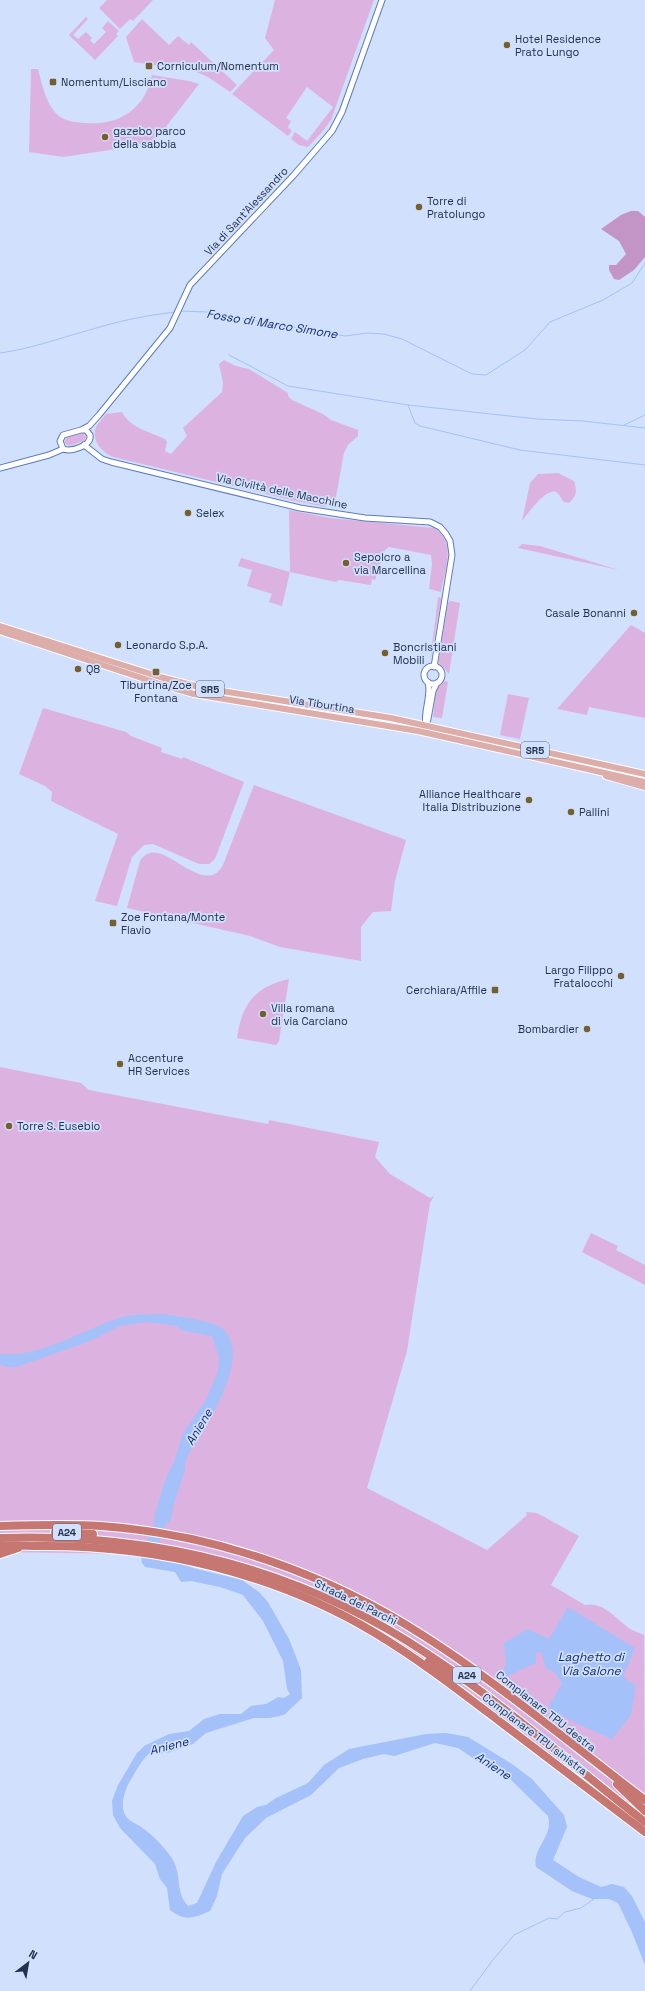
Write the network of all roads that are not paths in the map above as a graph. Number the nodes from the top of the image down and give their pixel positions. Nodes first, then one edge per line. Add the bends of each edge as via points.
1 (382, 0) edge
2 (95, 419) junction
3 (83, 429) junction
4 (90, 436) junction
5 (84, 445) junction
6 (63, 449) junction
7 (98, 454) junction
8 (0, 468) edge
9 (0, 626) edge
10 (0, 631) edge
11 (434, 667) junction
12 (428, 682) junction
13 (437, 683) junction
14 (426, 725) junction
15 (424, 732) junction
16 (597, 771) junction
17 (645, 774) edge
18 (645, 782) edge
19 (645, 787) edge
20 (0, 1521) edge
21 (51, 1524) junction
22 (0, 1526) edge
23 (0, 1533) edge
24 (0, 1538) edge
25 (132, 1544) junction
26 (0, 1546) edge
27 (28, 1546) junction
28 (0, 1554) edge
29 (265, 1575) junction
30 (374, 1632) junction
31 (562, 1756) junction
32 (589, 1759) junction
33 (645, 1800) edge
34 (645, 1811) edge
35 (645, 1815) edge
36 (645, 1822) edge
37 (645, 1832) edge

1 - 2 street, Via di Sant'Alessandro via 342,112 333,129 293,176 190,285 170,328
2 - 3 street, Via di Sant'Alessandro
2 - 4 street, Via di Sant'Alessandro
3 - 4 street
3 - 6 street, Via di Sant'Alessandro via 63,435 60,441
4 - 5 street, Via di Sant'Alessandro via 89,442
4 - 7 street
5 - 6 street
5 - 7 street, Via Civiltà delle Macchine
6 - 8 street
7 - 11 street, Via Civiltà delle Macchine via 110,462 297,507 351,516 433,524 444,531 451,546
9 - 14 main road, Via Tiburtina / SR5 via 160,677 203,688
10 - 15 main road, Via Tiburtina via 194,694
11 - 12 street via 426,671
11 - 13 street via 439,668 442,675
12 - 13 street
12 - 14 street via 424,718
13 - 14 street
14 - 15 street
14 - 17 main road, Via Tiburtina / SR5
15 - 16 main road, Via Tiburtina
16 - 18 main road, Via Tiburtina
16 - 19 main road via 614,779
20 - 21 highway
21 - 22 highway, Complanare TPU destra
21 - 32 highway, Complanare TPU destra via 135,1529 193,1539 266,1560 341,1590 408,1626 486,1678
23 - 25 highway, Strada dei Parchi / A24 via 68,1532
24 - 25 highway, Strada dei Parchi / A24 via 65,1538
25 - 27 highway, Complanare TPU sinistra
25 - 29 highway, Complanare TPU sinistra via 206,1565
25 - 29 highway, Strada dei Parchi / A24 via 176,1545 238,1560
26 - 27 highway, Complanare TPU sinistra
27 - 28 highway
29 - 30 highway, Complanare TPU sinistra
29 - 31 highway, Strada dei Parchi / A24 via 337,1603 408,1642 487,1696
29 - 35 highway, Strada dei Parchi / A24 via 344,1601 427,1647 479,1684
30 - 31 highway via 392,1640 466,1685
30 - 37 highway, Complanare TPU sinistra via 425,1666
31 - 36 highway, Strada dei Parchi / A24
32 - 33 highway, Complanare TPU destra
32 - 34 highway

